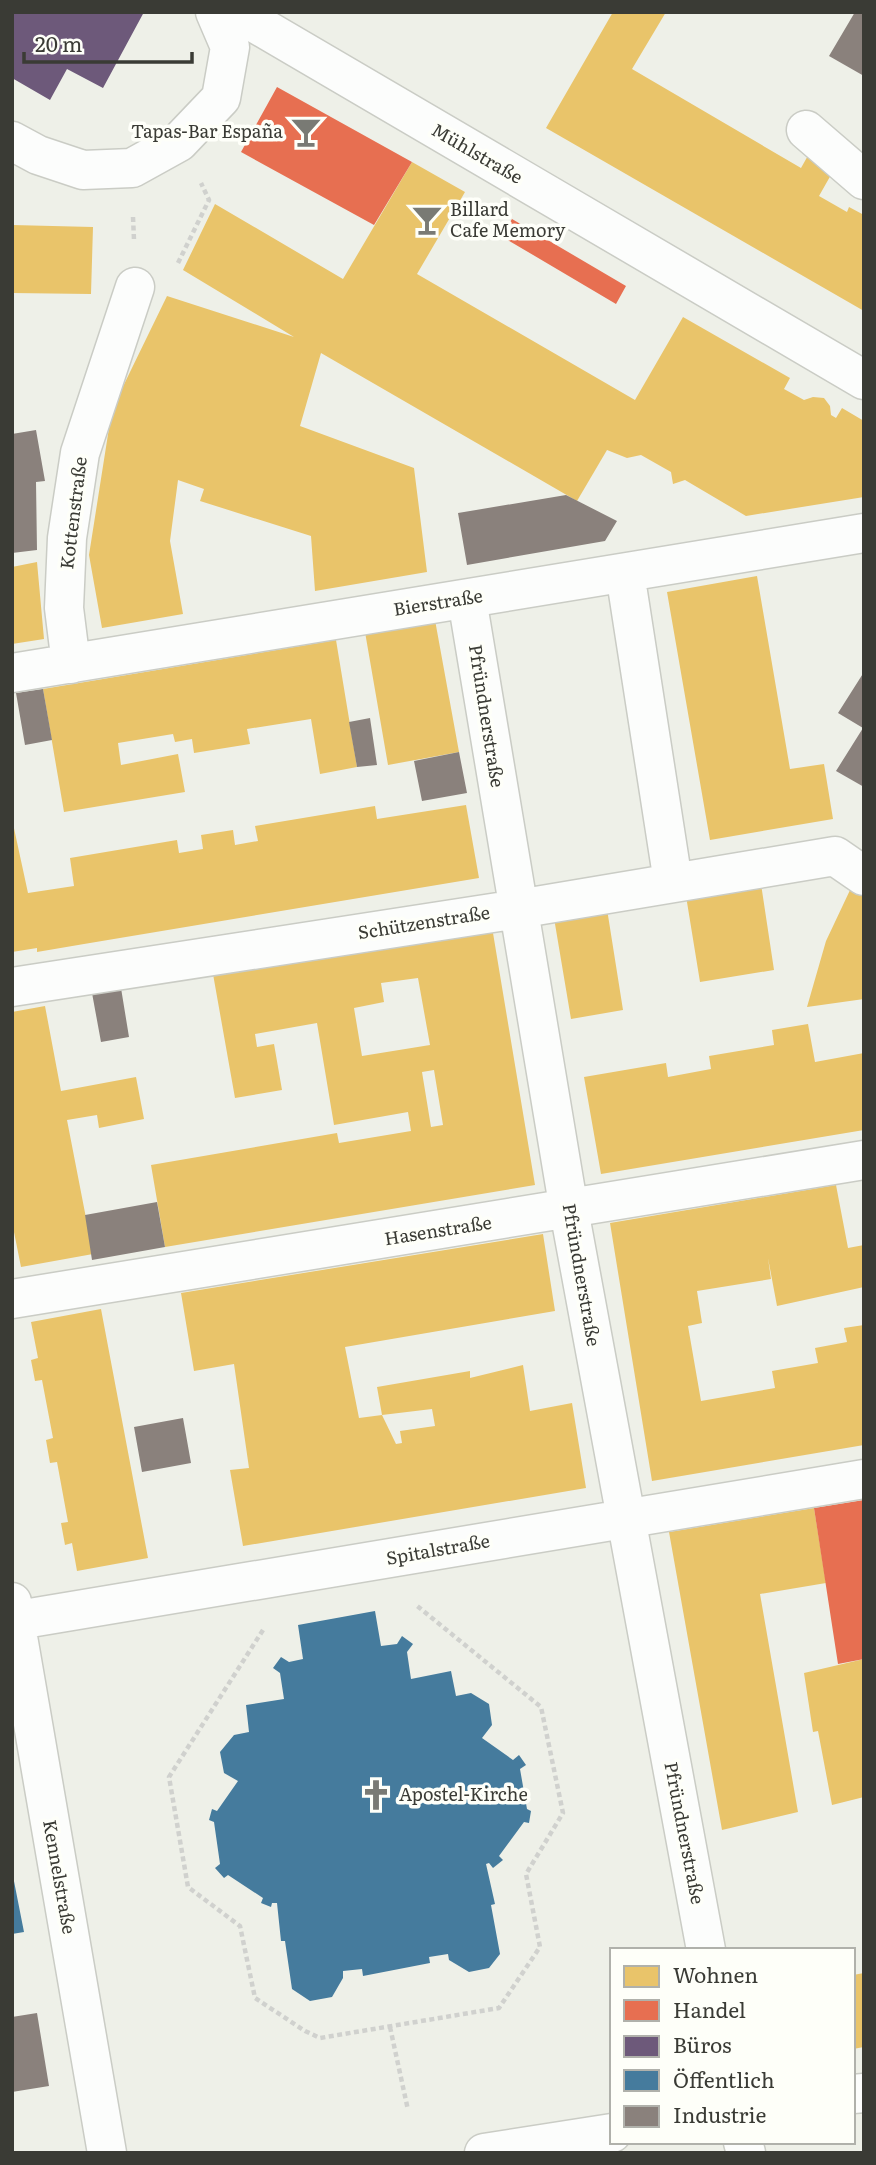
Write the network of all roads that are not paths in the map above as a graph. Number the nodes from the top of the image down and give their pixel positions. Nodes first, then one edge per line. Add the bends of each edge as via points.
1 (215, 12) edge
2 (236, 12) edge
3 (806, 130) dead end
4 (12, 141) edge
5 (864, 180) edge
6 (135, 287) road end
7 (864, 380) edge
8 (864, 533) edge
9 (625, 573) junction
10 (467, 599) junction
11 (71, 664) junction
12 (12, 674) edge
13 (849, 866) edge
14 (673, 882) junction
15 (518, 909) junction
16 (12, 987) edge
17 (864, 1160) edge
18 (569, 1210) junction
19 (12, 1299) edge
20 (864, 1479) edge
21 (626, 1519) junction
22 (13, 1614) edge
23 (706, 1948) edge
24 (610, 2133) edge
25 (107, 2153) edge
26 (484, 2153) edge

1 - 4 street via 230,47 221,98 180,142 131,168 83,170
2 - 7 street, Mühlstraße
3 - 5 street
6 - 11 street, Kottenstraße via 80,453 67,538 64,608
8 - 9 street, Bierstraße
9 - 10 street, Bierstraße
9 - 14 street
10 - 11 street, Bierstraße
10 - 15 street, Pfründnerstraße
11 - 12 street, Bierstraße
13 - 14 street, Schützenstraße
14 - 15 street, Schützenstraße
15 - 16 street, Schützenstraße
15 - 18 street, Pfründnerstraße
17 - 18 street, Hasenstraße
18 - 19 street, Hasenstraße
18 - 21 street, Pfründnerstraße
20 - 21 street, Spitalstraße
21 - 22 street, Spitalstraße via 265,1579
21 - 23 street, Pfründnerstraße
22 - 25 street, Kennelstraße
24 - 26 street

